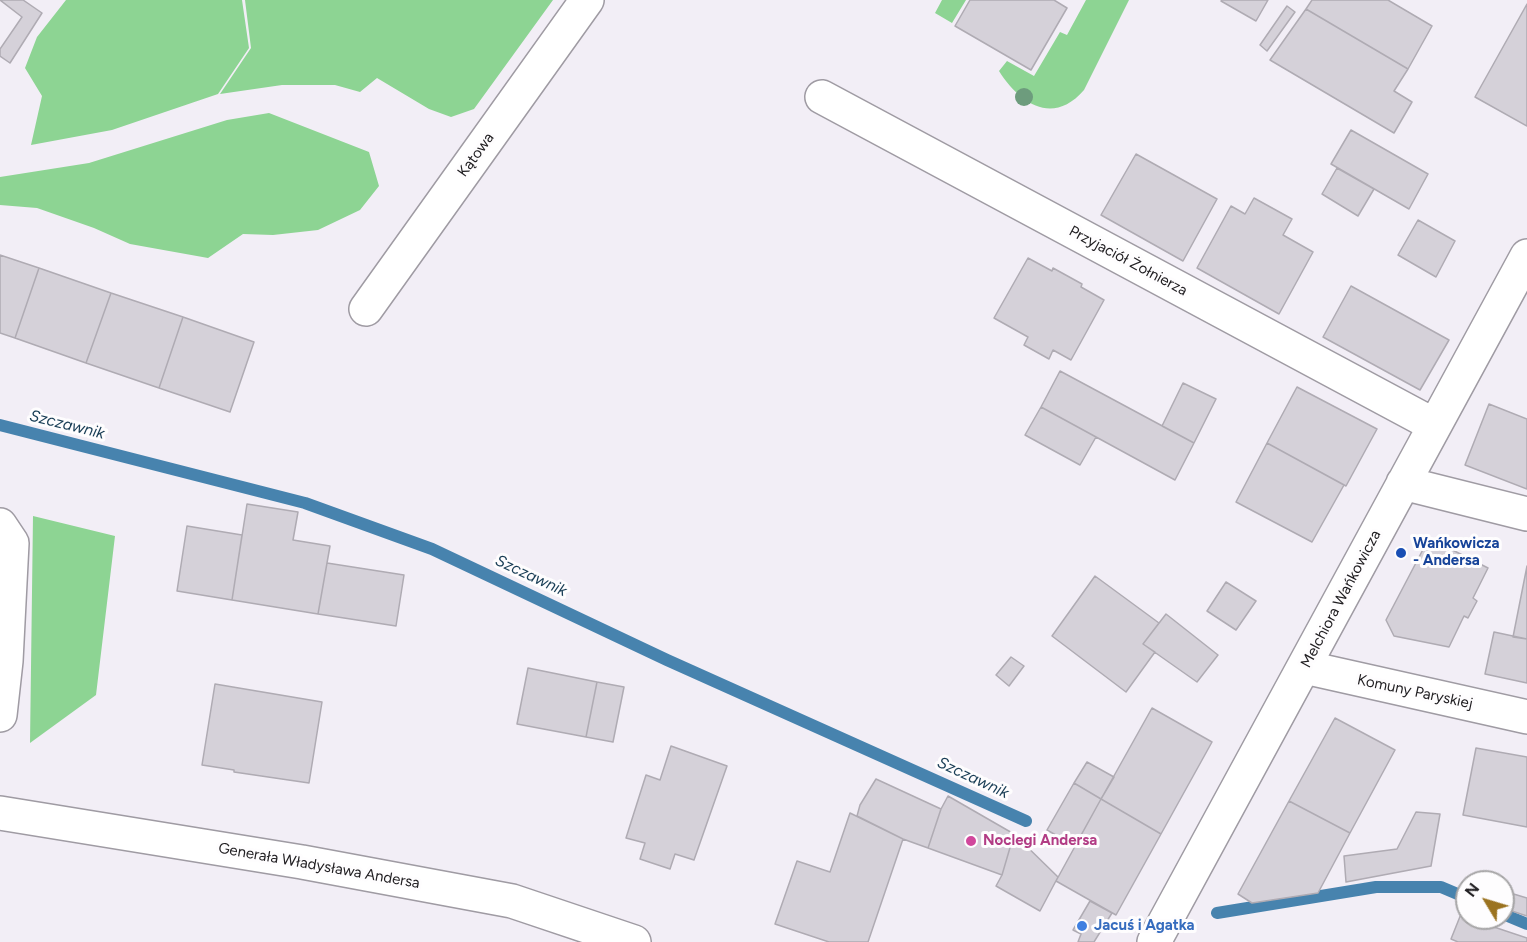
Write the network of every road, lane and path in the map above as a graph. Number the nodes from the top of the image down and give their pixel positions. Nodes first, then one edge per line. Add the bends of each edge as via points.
1 (587, 0) edge
2 (822, 97) dead end
3 (1527, 256) edge
4 (366, 309) dead end
5 (1434, 425) junction
6 (1404, 483) junction
7 (1527, 514) edge
8 (0, 525) edge
9 (1304, 668) junction
10 (0, 715) edge
11 (1527, 717) edge
12 (0, 813) edge
13 (634, 942) edge
14 (1154, 942) edge

1 - 4 street, Kątowa
2 - 5 street, Przyjaciół Żołnierza
3 - 5 street, Melchiora Wańkowicza
5 - 6 street, Melchiora Wańkowicza
6 - 7 street
6 - 9 street, Melchiora Wańkowicza
8 - 10 street via 12,543
9 - 11 street, Komuny Paryskiej
9 - 14 street, Melchiora Wańkowicza
12 - 13 street, Generała Władysława Andersa via 303,862 512,901

